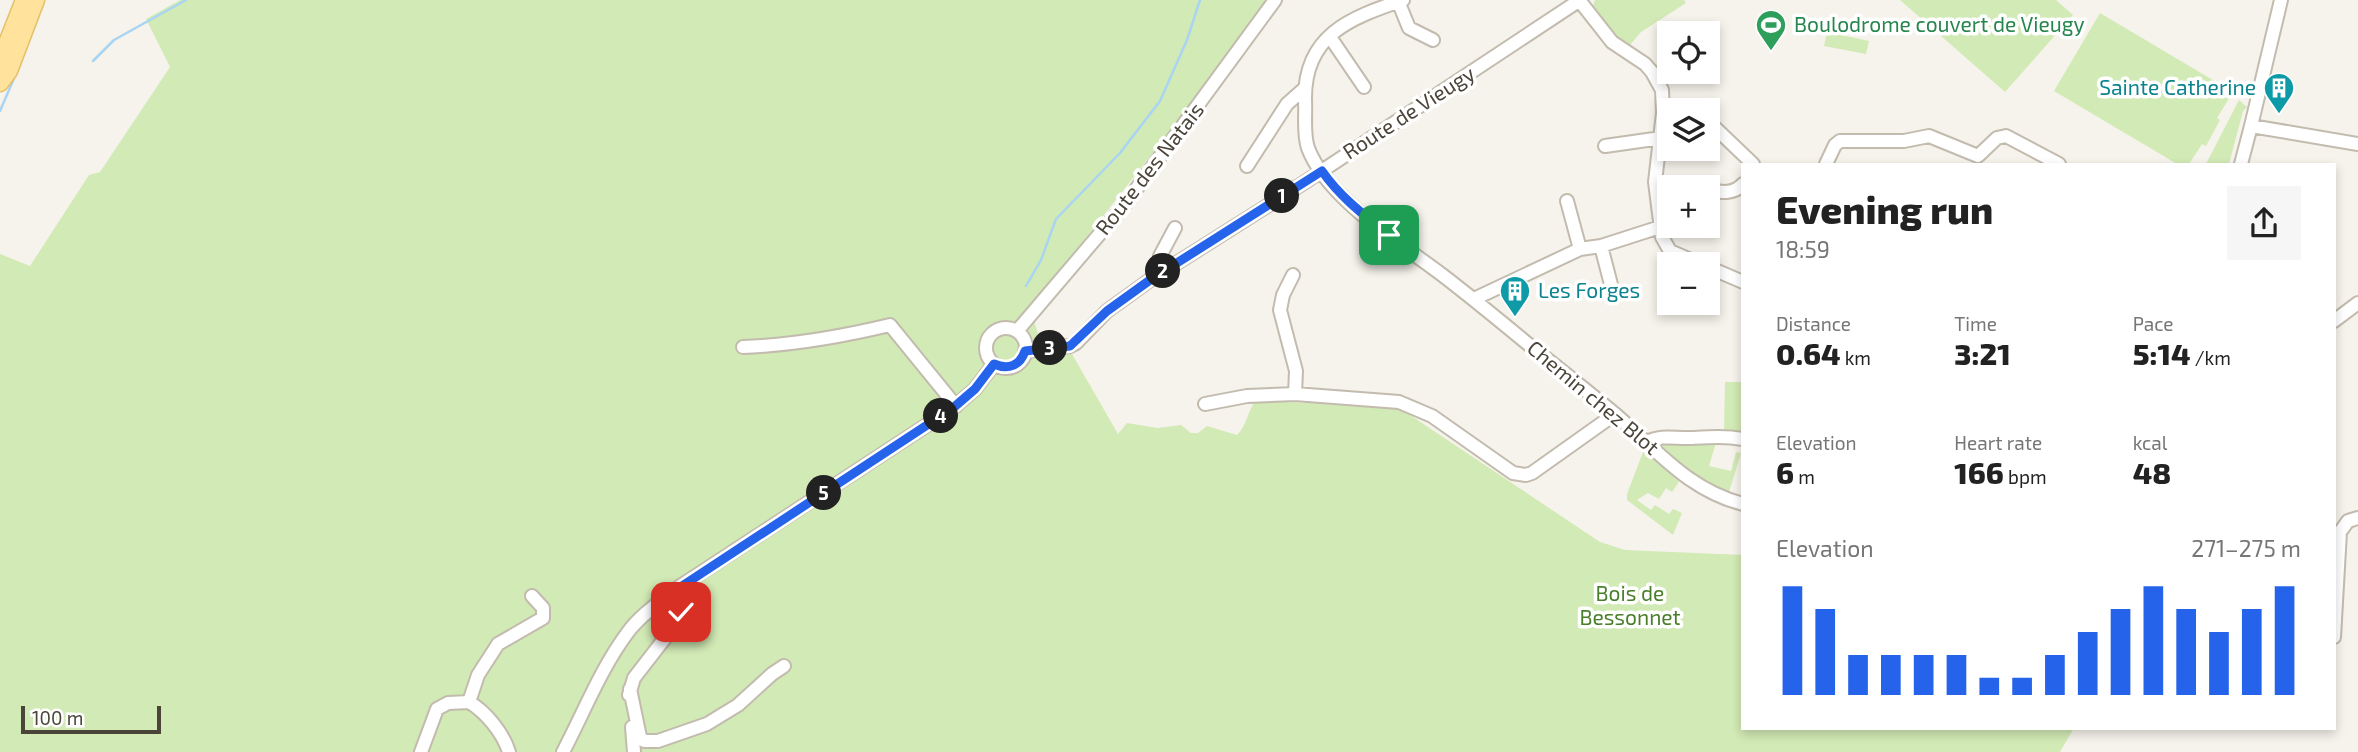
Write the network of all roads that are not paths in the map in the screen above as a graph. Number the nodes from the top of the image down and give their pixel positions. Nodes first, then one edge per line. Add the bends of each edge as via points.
1 (24, 0) edge
2 (36, 0) edge
3 (1275, 0) edge
4 (1579, 0) edge
5 (2281, 0) edge
6 (1400, 1) edge
7 (1330, 37) junction
8 (1433, 40) dead end
9 (0, 74) edge
10 (0, 83) edge
11 (1364, 87) dead end
12 (1305, 88) junction
13 (1663, 98) edge
14 (2251, 126) junction
15 (1720, 132) edge
16 (1657, 139) edge
17 (2358, 142) edge
18 (1605, 146) dead end
19 (1976, 160) edge
20 (1658, 161) edge
21 (1752, 163) edge
22 (1826, 163) edge
23 (2057, 163) edge
24 (2241, 163) edge
25 (1247, 166) dead end
26 (1322, 171) junction
27 (1655, 182) joint
28 (1741, 185) edge
29 (1720, 191) edge
30 (1657, 200) edge
31 (1567, 201) dead end
32 (1657, 228) edge
33 (1175, 229) dead end
34 (1663, 238) edge
35 (1601, 246) junction
36 (1580, 249) junction
37 (1672, 252) edge
38 (1162, 272) junction
39 (1720, 272) edge
40 (1293, 275) dead end
41 (1741, 281) edge
42 (1614, 296) dead end
43 (1474, 299) junction
44 (2358, 303) edge
45 (2336, 320) edge
46 (1017, 331) junction
47 (743, 347) dead end
48 (1025, 351) junction
49 (994, 364) junction
50 (1296, 394) junction
51 (1205, 404) dead end
52 (956, 406) junction
53 (1615, 414) junction
54 (1741, 439) edge
55 (1647, 442) junction
56 (1741, 504) edge
57 (2358, 518) edge
58 (673, 592) junction
59 (532, 596) dead end
60 (2336, 602) edge
61 (784, 666) dead end
62 (630, 689) junction
63 (469, 702) junction
64 (421, 752) edge
65 (509, 752) edge
66 (563, 752) edge
67 (634, 752) edge

1 - 9 main road
2 - 10 main road
3 - 46 street, Route des Natais via 1126,203
4 - 13 street via 1612,43 1644,64 1658,81
4 - 26 street, Route de Vieugy
5 - 14 street
6 - 7 street via 1346,22
6 - 8 street via 1409,28
7 - 11 street
7 - 12 street via 1310,63
12 - 25 street via 1287,104
12 - 26 street, Chemin chez Blot via 1307,143
14 - 17 street
14 - 24 street
15 - 21 street
16 - 18 street
19 - 22 street via 1929,136 1904,141 1844,141 1835,145
19 - 23 street via 1997,138 2006,136
20 - 27 street
26 - 38 street, Route de Vieugy
26 - 43 street, Chemin chez Blot via 1349,203
27 - 30 street
28 - 29 street
31 - 36 street
32 - 35 street
33 - 38 street via 1160,256
34 - 37 street
35 - 36 street
35 - 42 street
36 - 43 street
38 - 48 street, Route de Vieugy via 1107,311 1070,346
39 - 41 street
40 - 50 street via 1280,310 1296,371
43 - 53 street, Chemin chez Blot
44 - 45 street
46 - 48 street
46 - 49 street via 1002,328 988,338 986,352
47 - 52 street via 792,345 890,325
48 - 49 street, Route de Vieugy via 1013,366
49 - 52 street
50 - 51 street
50 - 53 street via 1399,402 1432,416 1513,473 1526,475
52 - 58 street
53 - 55 street, Chemin chez Blot
54 - 55 street via 1659,437
55 - 56 street, Chemin chez Blot via 1692,483
57 - 60 street via 2348,521 2340,532
58 - 62 street via 680,603 679,620
58 - 66 street via 629,631
59 - 63 street via 542,608 543,618 498,643 478,675
61 - 62 street via 707,724 658,741 640,737
62 - 67 street
63 - 64 street via 448,703 437,709
63 - 65 street via 484,713

